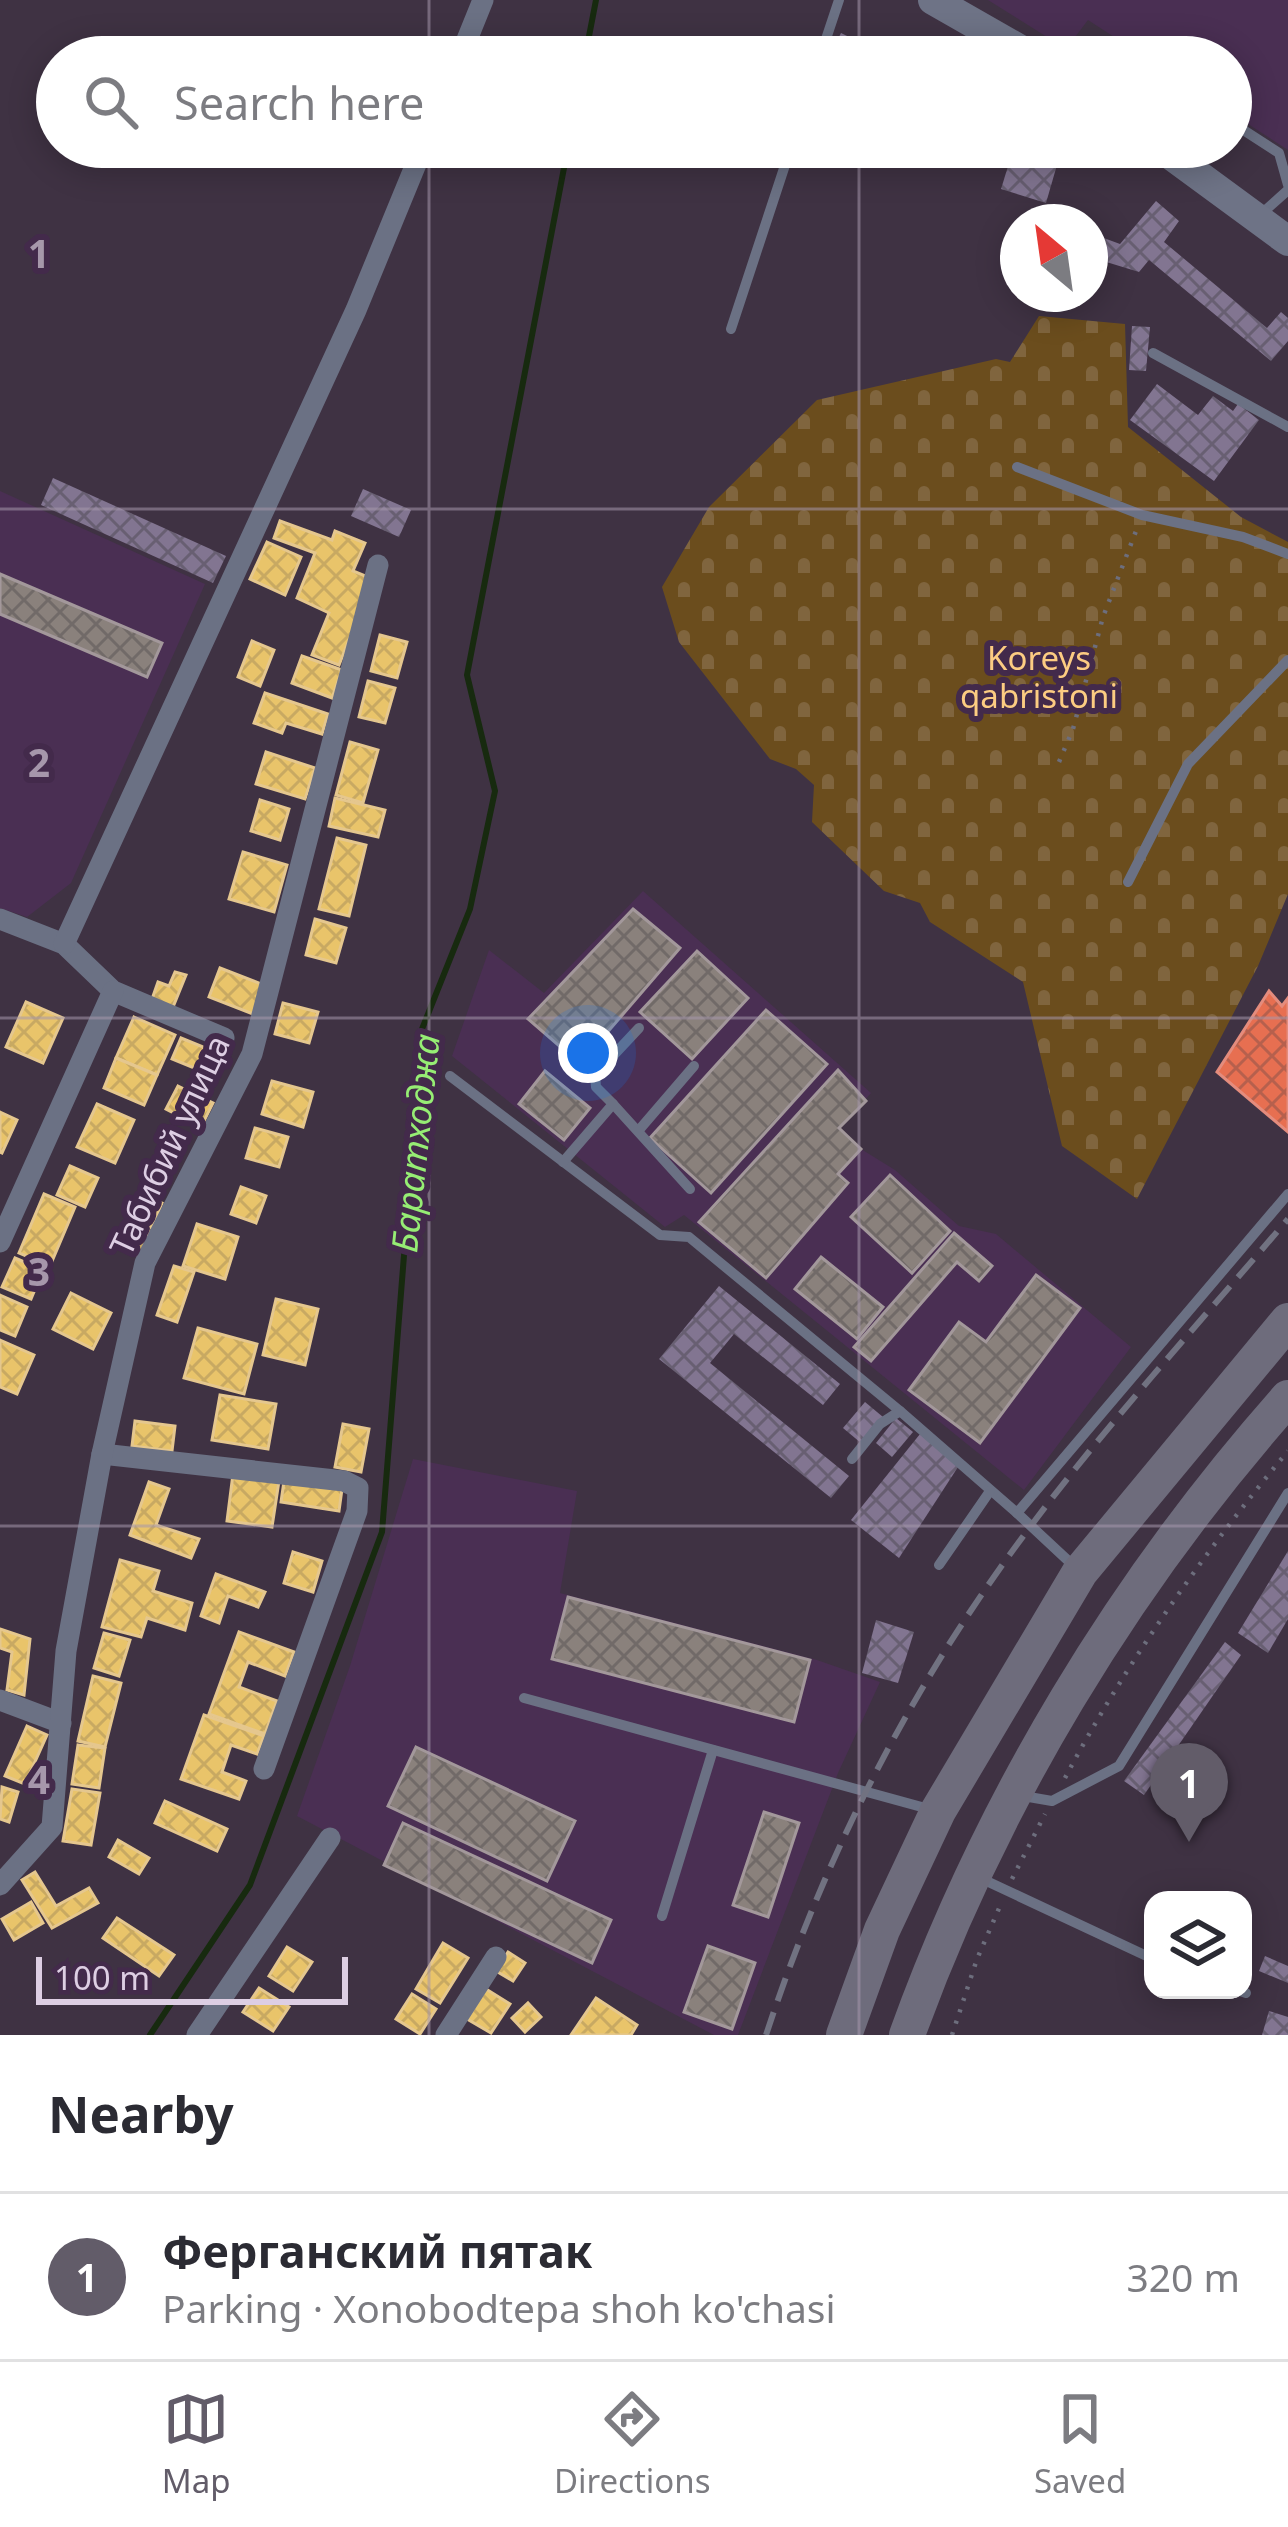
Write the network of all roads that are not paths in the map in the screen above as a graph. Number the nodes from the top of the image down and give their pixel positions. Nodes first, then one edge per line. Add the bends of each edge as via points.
1 (483, 0) edge
2 (839, 0) edge
3 (933, 0) edge
4 (468, 36) edge
5 (827, 36) edge
6 (997, 36) edge
7 (1252, 136) edge
8 (414, 168) edge
9 (784, 168) edge
10 (1189, 168) edge
11 (1288, 187) edge
12 (1257, 218) junction
13 (1288, 241) edge
14 (731, 329) dead end
15 (1153, 353) dead end
16 (1288, 427) edge
17 (1017, 467) dead end
18 (1288, 554) edge
19 (379, 566) dead end
20 (1288, 660) edge
21 (1128, 882) dead end
22 (0, 920) edge
23 (64, 944) junction
24 (113, 991) junction
25 (639, 1028) dead end
26 (224, 1038) dead end
27 (694, 1066) dead end
28 (450, 1076) dead end
29 (613, 1104) junction
30 (639, 1130) junction
31 (563, 1162) junction
32 (690, 1190) dead end
33 (1288, 1194) edge
34 (0, 1242) edge
35 (1288, 1321) edge
36 (1288, 1398) edge
37 (899, 1411) junction
38 (103, 1454) junction
39 (852, 1459) dead end
40 (990, 1491) junction
41 (1288, 1493) edge
42 (1017, 1514) junction
43 (1127, 1516) junction
44 (1168, 1546) junction
45 (939, 1565) dead end
46 (1080, 1572) junction
47 (524, 1698) dead end
48 (0, 1700) edge
49 (61, 1723) junction
50 (713, 1750) junction
51 (264, 1769) dead end
52 (1013, 1795) junction
53 (938, 1811) junction
54 (329, 1838) dead end
55 (972, 1874) junction
56 (0, 1885) edge
57 (662, 1916) dead end
58 (1144, 1955) edge
59 (496, 1957) dead end
60 (197, 2035) edge
61 (446, 2035) edge
62 (844, 2035) edge
63 (907, 2035) edge

1 - 4 street
2 - 5 lane
3 - 6 main road
7 - 11 lane via 1279,153
8 - 23 street
9 - 14 lane
10 - 12 main road
11 - 12 lane
12 - 13 main road
15 - 16 lane
17 - 18 lane via 1142,515
19 - 38 street, Табибий улица via 252,1054 145,1264
20 - 21 lane via 1187,764
22 - 23 street
23 - 24 street
24 - 26 street
24 - 34 street
25 - 29 lane via 596,1075 596,1087
27 - 30 lane
28 - 31 lane
29 - 30 lane
29 - 31 lane
30 - 32 lane
31 - 37 lane via 660,1235 689,1237
33 - 42 lane
35 - 43 highway
36 - 44 highway
37 - 39 lane
37 - 40 lane
38 - 49 street, Табибий улица via 66,1652
38 - 51 street via 358,1488 357,1511
40 - 42 lane
40 - 45 lane
41 - 52 lane via 1118,1766 1052,1801
42 - 46 lane
43 - 44 highway
43 - 46 highway
44 - 52 highway
46 - 53 highway
47 - 50 lane
48 - 49 street
49 - 56 street, Табибий улица via 52,1827
50 - 53 lane
50 - 57 lane
52 - 55 highway
53 - 62 highway
54 - 60 street
55 - 58 lane
55 - 63 highway
59 - 61 street

